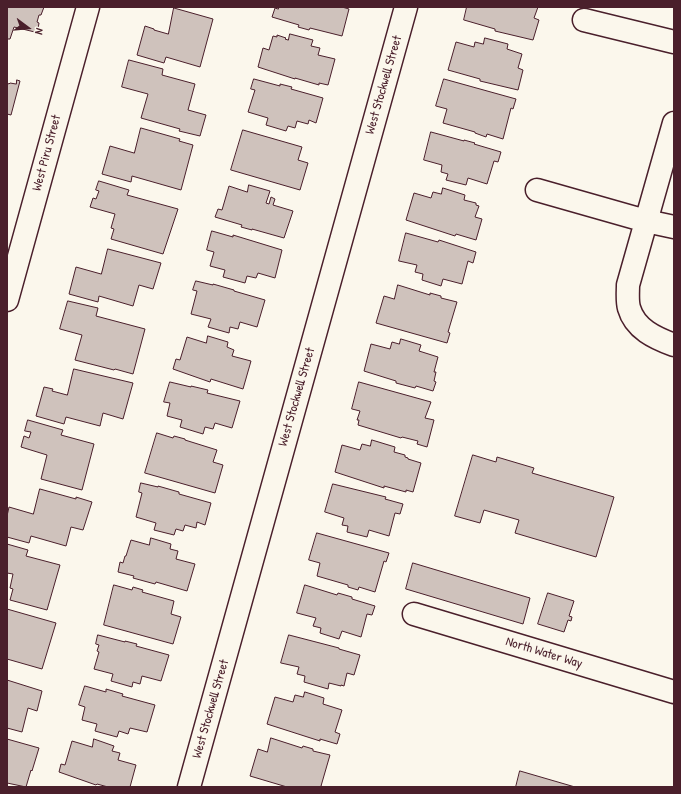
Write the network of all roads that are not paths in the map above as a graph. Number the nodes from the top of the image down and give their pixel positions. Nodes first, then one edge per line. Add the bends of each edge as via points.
1 (88, 7) edge
2 (406, 7) edge
3 (584, 20) dead end
4 (674, 42) edge
5 (674, 123) edge
6 (537, 190) dead end
7 (646, 221) junction
8 (674, 227) edge
9 (7, 300) edge
10 (674, 345) edge
11 (414, 614) dead end
12 (674, 692) edge
13 (189, 787) edge

1 - 9 street, West Piru Street
2 - 13 street, West Stockwell Street
3 - 4 street
5 - 7 street
6 - 7 street
7 - 8 street
7 - 10 street via 628,285 629,307 638,325 658,339
11 - 12 street, North Water Way

